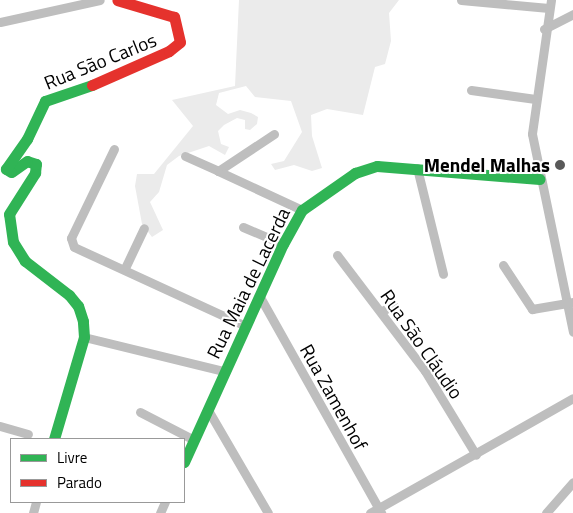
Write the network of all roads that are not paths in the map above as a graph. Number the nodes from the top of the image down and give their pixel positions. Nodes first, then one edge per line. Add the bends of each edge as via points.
1 (100, 0) edge
2 (117, 0) edge
3 (461, 0) edge
4 (550, 4) edge
5 (573, 14) edge
6 (0, 22) edge
7 (544, 29) junction
8 (471, 90) dead end
9 (535, 99) junction
10 (274, 134) dead end
11 (114, 149) dead end
12 (184, 156) dead end
13 (417, 168) junction
14 (218, 170) junction
15 (539, 179) junction
16 (302, 210) junction
17 (243, 227) dead end
18 (144, 228) dead end
19 (282, 244) junction
20 (337, 255) dead end
21 (502, 266) dead end
22 (125, 268) junction
23 (443, 274) dead end
24 (260, 297) junction
25 (570, 303) edge
26 (394, 305) dead end
27 (382, 311) junction
28 (246, 326) junction
29 (573, 332) edge
30 (84, 337) junction
31 (224, 371) junction
32 (573, 398) edge
33 (208, 410) junction
34 (140, 412) dead end
35 (0, 426) edge
36 (28, 434) dead end
37 (54, 438) edge
38 (194, 440) junction
39 (476, 455) junction
40 (185, 460) edge
41 (573, 482) edge
42 (376, 512) edge
43 (268, 513) edge
44 (546, 513) edge

1 - 6 street
2 - 30 street, Rua São Carlos via 174,17 180,42 169,51 116,77 45,101 27,139 6,169 11,172 27,161 36,164 10,214 13,242 25,261 78,306
3 - 4 street
4 - 7 street
5 - 7 street
7 - 9 street
8 - 9 street
9 - 15 street via 532,134
10 - 14 street
11 - 22 street via 71,243
12 - 14 street
13 - 15 street, Rua Maia de Lacerda
13 - 16 street, Rua Maia de Lacerda via 367,167
13 - 23 street
14 - 16 street
15 - 25 street
16 - 19 street, Rua Maia de Lacerda
17 - 19 street
18 - 22 street
19 - 24 street, Rua Maia de Lacerda
20 - 27 street, Rua São Cláudio
21 - 25 street via 532,309
22 - 28 street via 183,299
24 - 28 street, Rua Maia de Lacerda
24 - 42 street, Rua Zamenhof
25 - 29 street
26 - 27 street
27 - 39 street, Rua São Cláudio via 425,371
28 - 31 street, Rua Maia de Lacerda
30 - 31 street
30 - 37 street, Rua São Carlos
31 - 33 street, Rua Maia de Lacerda
32 - 39 street
33 - 38 street, Rua Maia de Lacerda
33 - 43 street
34 - 38 street
35 - 36 street
38 - 40 street, Rua Maia de Lacerda
39 - 42 street
41 - 44 street

